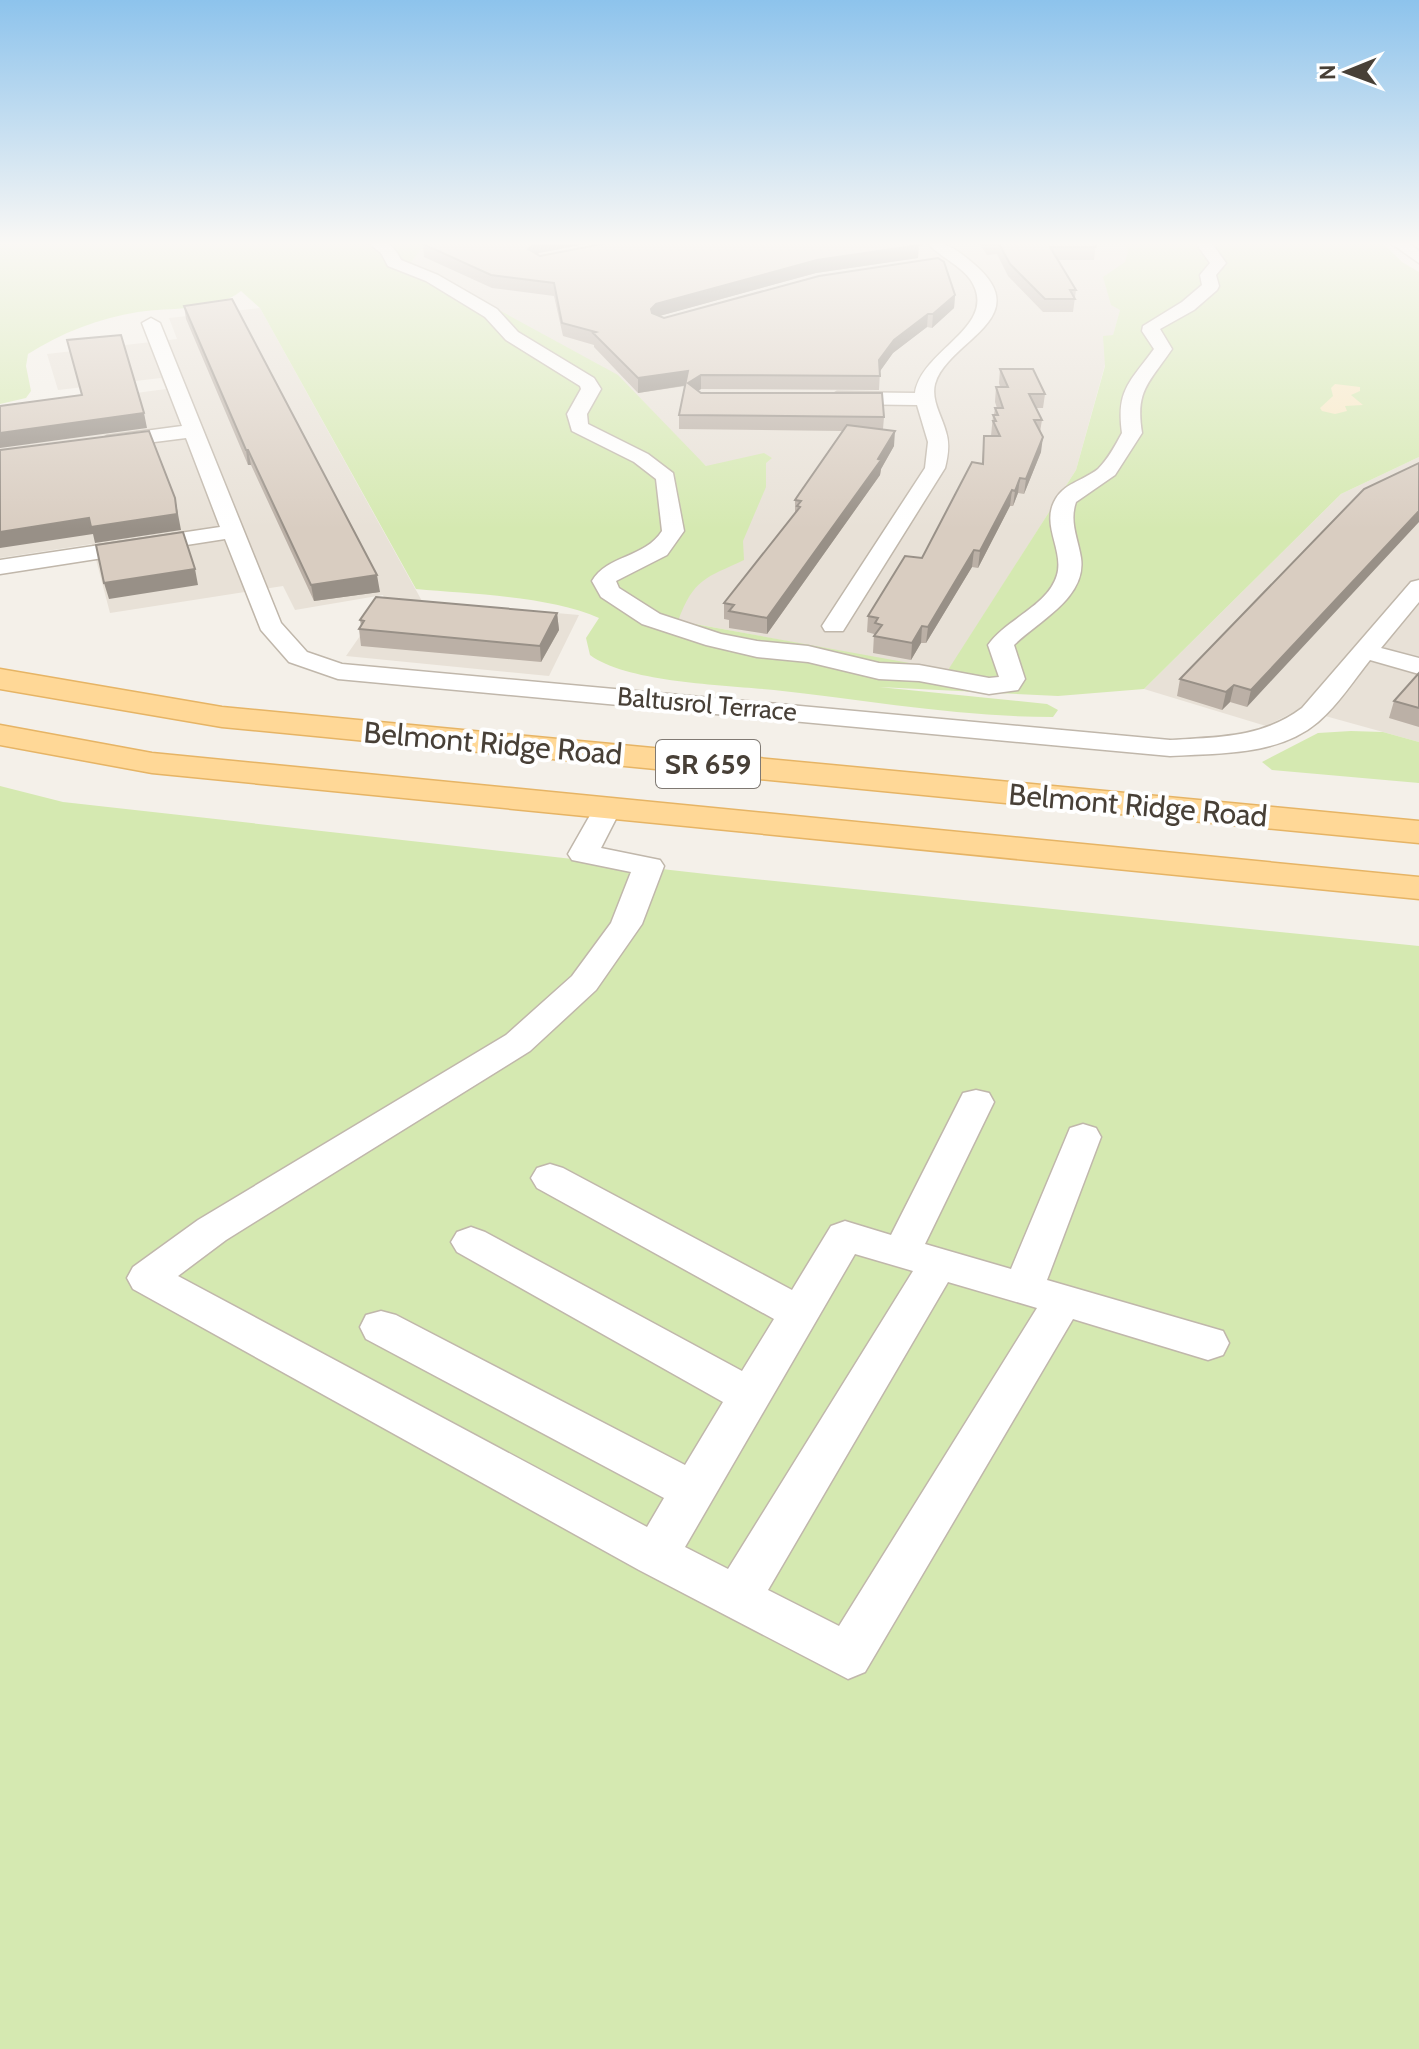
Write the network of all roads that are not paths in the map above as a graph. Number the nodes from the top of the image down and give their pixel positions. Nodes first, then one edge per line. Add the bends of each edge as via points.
1 (157, 338) edge
2 (515, 338) edge
3 (965, 338) edge
4 (1155, 338) edge
5 (819, 397) edge
6 (925, 399) junction
7 (193, 431) junction
8 (89, 445) edge
9 (235, 531) junction
10 (0, 567) edge
11 (1419, 587) edge
12 (834, 626) dead end
13 (1365, 651) junction
14 (1419, 666) edge
15 (0, 679) edge
16 (0, 735) edge
17 (607, 809) junction
18 (1419, 832) edge
19 (1419, 888) edge
20 (976, 1102) dead end
21 (1083, 1137) dead end
22 (550, 1178) dead end
23 (471, 1242) dead end
24 (920, 1258) junction
25 (1043, 1294) junction
26 (799, 1313) junction
27 (381, 1327) dead end
28 (1208, 1343) dead end
29 (749, 1396) junction
30 (693, 1491) junction
31 (655, 1555) junction
32 (737, 1598) junction

1 - 7 street, Baltusrol Terrace
2 - 4 street via 587,382 591,389 577,414 579,427 641,458 666,477 671,537 652,558 606,577 609,592 651,619 723,642 989,686 1012,679 1001,650 1003,641 1068,581 1071,565 1063,507 1073,492 1108,471 1132,433 1131,395 1163,349
3 - 6 street via 929,374
5 - 6 street
6 - 12 street via 939,438 935,468
7 - 8 street
7 - 9 street, Baltusrol Terrace
9 - 10 street
9 - 13 street, Baltusrol Terrace via 281,641 298,657 338,671 1208,748 1272,736 1295,726
11 - 13 street, Baltusrol Terrace
13 - 14 street
15 - 18 main road, Belmont Ridge Road / SR 659 via 222,717
16 - 17 main road, Belmont Ridge Road / SR 659 via 152,763
17 - 19 main road, Belmont Ridge Road / SR 659
17 - 31 street via 583,854 649,866 626,924 584,983 518,1043 212,1230 147,1278
20 - 24 street
21 - 25 street
22 - 26 street
23 - 29 street
24 - 25 street
24 - 26 street via 845,1236
24 - 32 street
25 - 28 street
25 - 32 street via 848,1656
26 - 29 street
27 - 30 street
29 - 30 street
30 - 31 street
31 - 32 street

